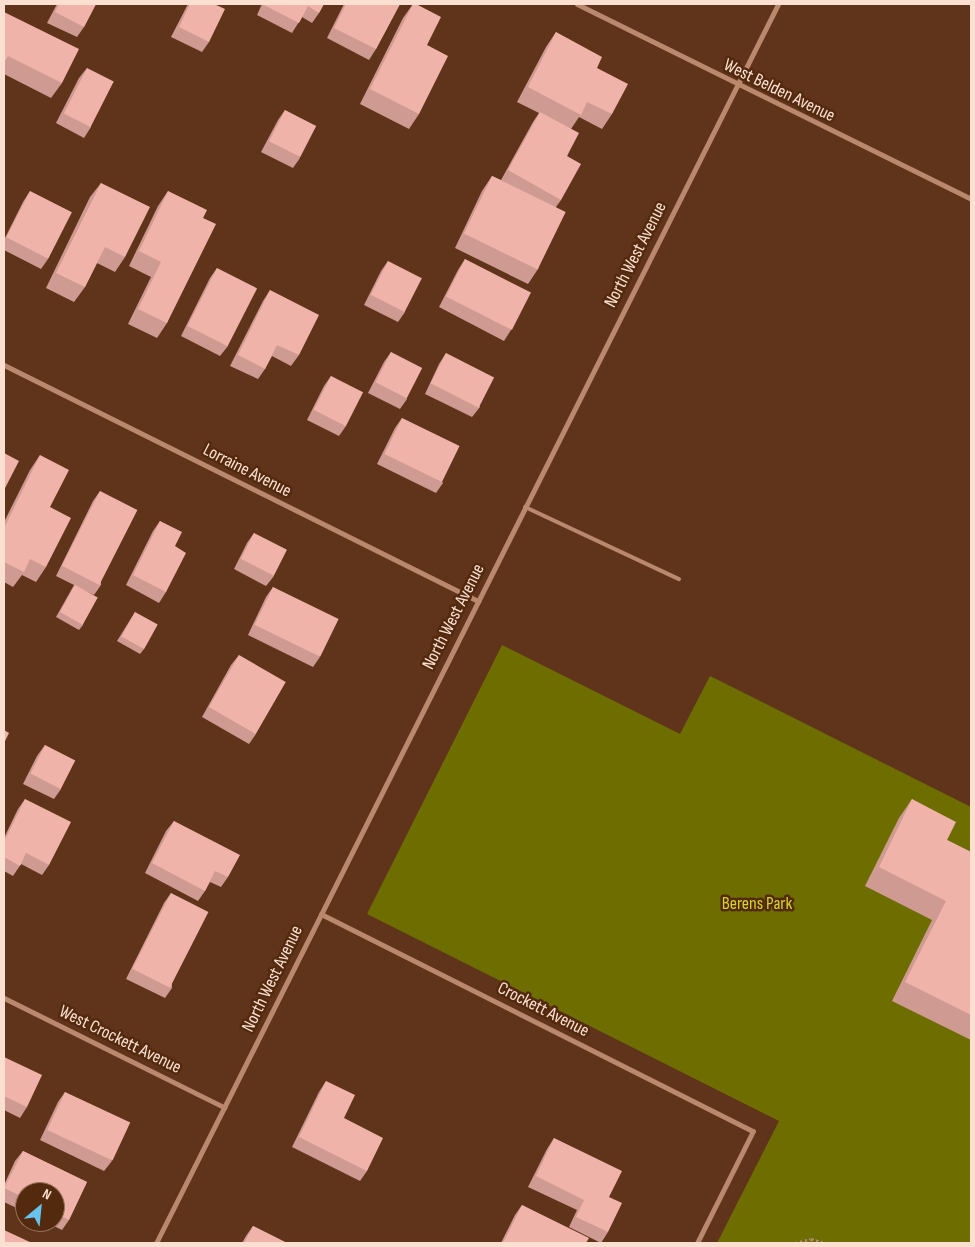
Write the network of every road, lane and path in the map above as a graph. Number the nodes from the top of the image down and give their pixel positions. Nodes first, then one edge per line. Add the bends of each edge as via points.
1 (576, 4) edge
2 (778, 4) edge
3 (737, 86) junction
4 (971, 199) edge
5 (4, 365) edge
6 (525, 507) junction
7 (679, 579) dead end
8 (478, 601) junction
9 (320, 914) junction
10 (4, 998) edge
11 (224, 1107) junction
12 (156, 1243) edge
13 (697, 1243) edge
14 (795, 1243) edge
15 (825, 1243) edge

1 - 3 street, West Belden Avenue
2 - 3 street, North West Avenue
3 - 4 street, West Belden Avenue
3 - 6 street, North West Avenue
5 - 8 street, Lorraine Avenue
6 - 7 lane
6 - 8 street, North West Avenue
8 - 9 street, North West Avenue
9 - 11 street, North West Avenue
9 - 13 street, Crockett Avenue via 753,1131
10 - 11 street, West Crockett Avenue
11 - 12 street, North West Avenue
14 - 15 path via 811,1239

